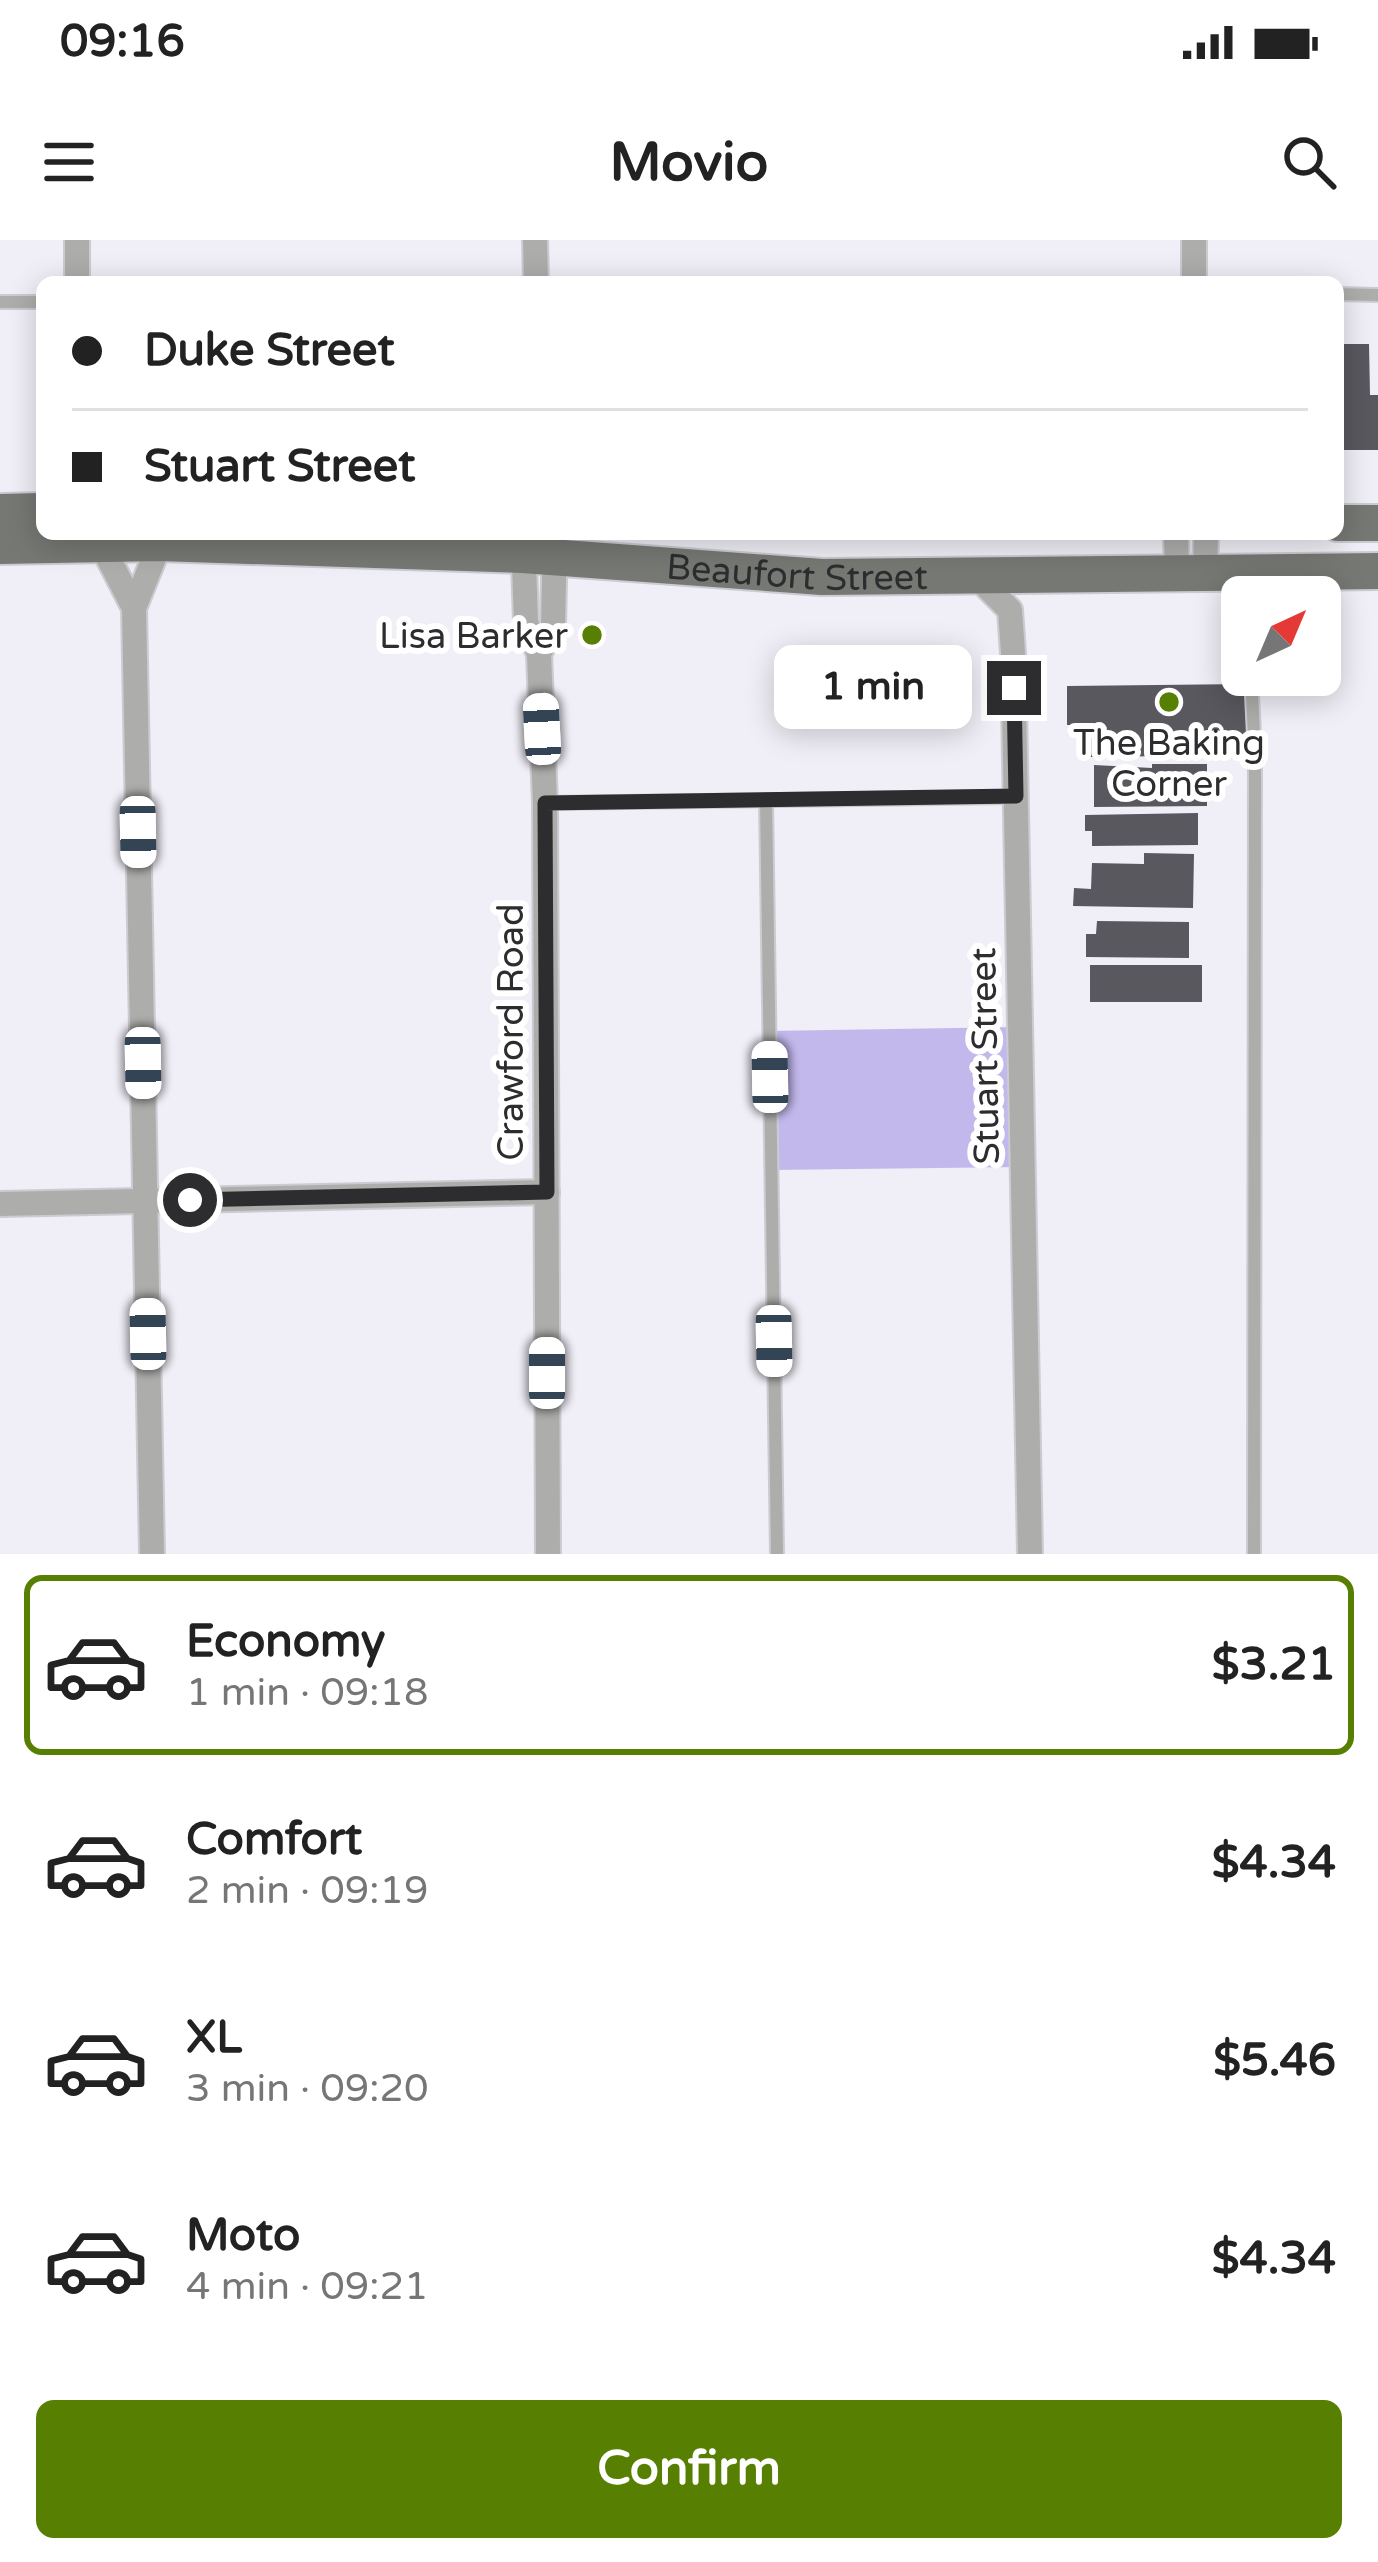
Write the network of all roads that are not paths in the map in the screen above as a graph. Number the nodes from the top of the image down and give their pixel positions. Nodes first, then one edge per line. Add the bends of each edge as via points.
1 (76, 240) edge
2 (535, 240) edge
3 (1194, 240) edge
4 (77, 276) edge
5 (536, 276) edge
6 (1194, 276) edge
7 (1344, 294) edge
8 (1378, 296) edge
9 (0, 302) edge
10 (36, 302) edge
11 (36, 511) edge
12 (0, 512) edge
13 (1344, 523) edge
14 (1378, 523) edge
15 (1182, 540) edge
16 (1207, 540) edge
17 (160, 543) junction
18 (101, 544) junction
19 (539, 545) edge
20 (0, 546) edge
21 (1378, 571) edge
22 (973, 573) junction
23 (1215, 576) junction
24 (134, 608) junction
25 (1252, 696) edge
26 (1016, 796) junction
27 (766, 800) junction
28 (545, 803) junction
29 (547, 1192) junction
30 (146, 1201) junction
31 (0, 1204) edge
32 (152, 1554) edge
33 (548, 1554) edge
34 (777, 1554) edge
35 (1030, 1554) edge
36 (1254, 1554) edge

1 - 4 street
2 - 5 street
3 - 6 street
7 - 8 lane
9 - 10 lane
11 - 12 main road
13 - 14 main road
15 - 23 street
16 - 23 street
17 - 18 main road, Beaufort Street
17 - 19 main road, Beaufort Street
17 - 24 street
18 - 20 main road, Beaufort Street
18 - 24 street
19 - 22 main road, Beaufort Street via 822,577
19 - 28 street, Crawford Road via 526,622 538,654
21 - 23 main road, Beaufort Street
22 - 23 main road, Beaufort Street
22 - 26 street, Stuart Street via 1010,610
24 - 30 street
25 - 36 lane
26 - 27 lane
26 - 35 street, Stuart Street
27 - 28 lane
27 - 34 lane
28 - 29 street, Crawford Road
29 - 30 street
29 - 33 street, Crawford Road
30 - 31 street
30 - 32 street

